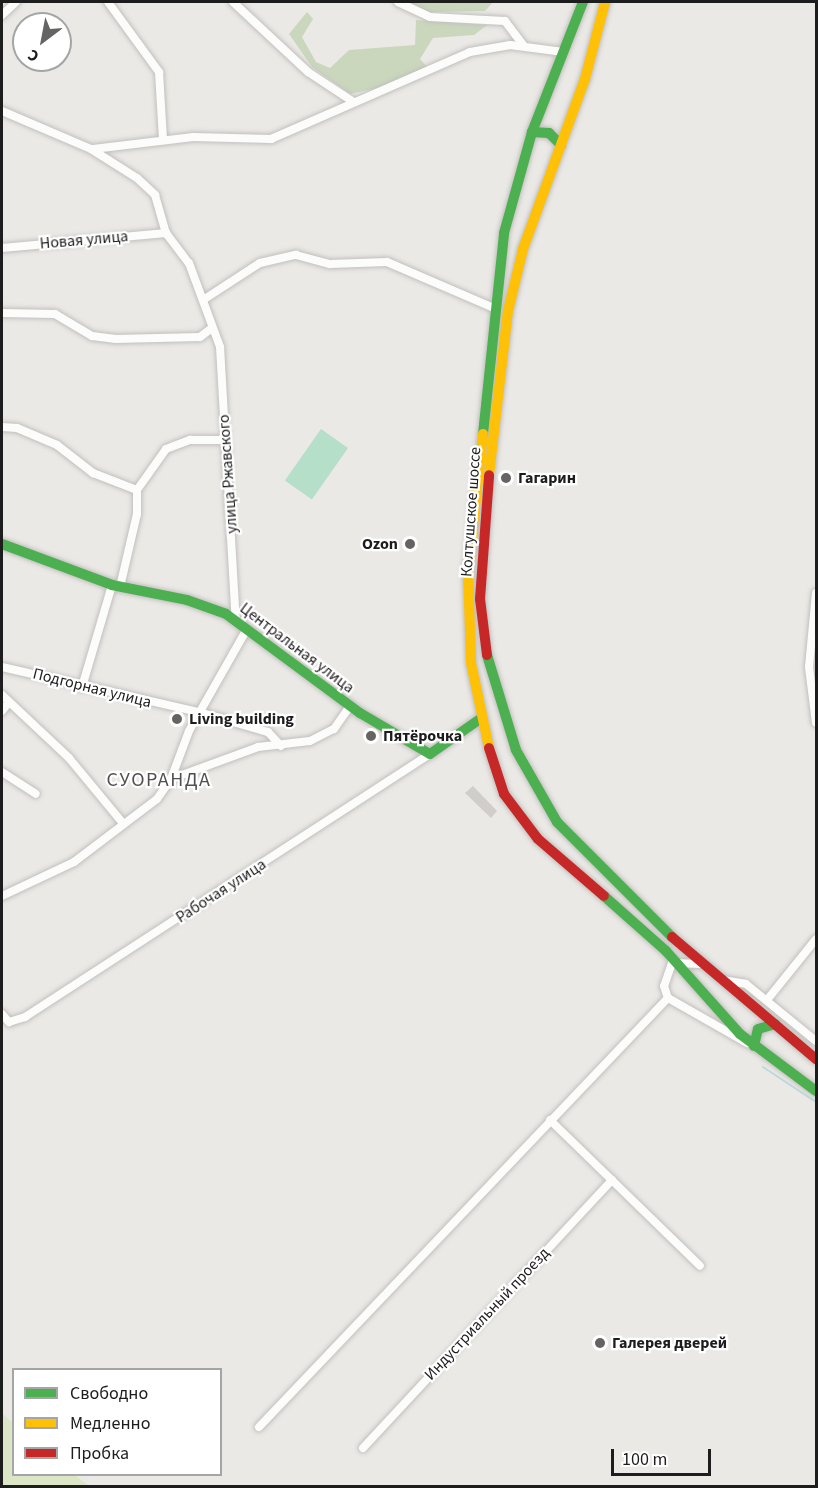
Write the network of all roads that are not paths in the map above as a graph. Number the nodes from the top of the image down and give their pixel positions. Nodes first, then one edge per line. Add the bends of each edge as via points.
1 (16, 2) edge
2 (108, 2) edge
3 (233, 2) edge
4 (398, 2) edge
5 (583, 2) edge
6 (605, 2) edge
7 (2, 15) edge
8 (524, 46) junction
9 (564, 52) junction
10 (352, 101) junction
11 (2, 111) edge
12 (532, 132) junction
13 (163, 139) junction
14 (561, 145) junction
15 (92, 149) junction
16 (166, 232) junction
17 (2, 248) edge
18 (203, 300) junction
19 (494, 308) junction
20 (2, 313) edge
21 (212, 328) junction
22 (2, 427) edge
23 (225, 440) junction
24 (137, 490) junction
25 (2, 544) edge
26 (116, 586) junction
27 (816, 593) edge
28 (236, 621) junction
29 (247, 629) junction
30 (2, 667) edge
31 (81, 687) junction
32 (2, 695) edge
33 (9, 702) junction
34 (350, 706) junction
35 (2, 711) edge
36 (199, 712) junction
37 (480, 719) junction
38 (816, 723) edge
39 (281, 746) junction
40 (430, 753) junction
41 (2, 771) edge
42 (171, 779) junction
43 (36, 794) dead end
44 (122, 822) junction
45 (2, 896) edge
46 (816, 939) edge
47 (676, 961) junction
48 (702, 964) junction
49 (722, 980) junction
50 (668, 998) junction
51 (767, 1000) junction
52 (2, 1014) edge
53 (775, 1024) junction
54 (816, 1041) edge
55 (754, 1046) junction
56 (816, 1059) edge
57 (816, 1091) edge
58 (550, 1120) junction
59 (612, 1180) junction
60 (700, 1266) dead end
61 (259, 1427) dead end
62 (363, 1448) dead end

1 - 7 street
2 - 13 street via 159,72
3 - 10 street via 308,72
4 - 8 street via 430,16 505,21
5 - 9 main road, Колтушское шоссе
6 - 14 main road, Колтушское шоссе
8 - 9 street
8 - 10 street via 470,52 403,85
9 - 12 main road, Колтушское шоссе
10 - 13 street via 271,140
11 - 15 street
12 - 14 main road via 549,133
12 - 19 main road, Колтушское шоссе via 510,205
13 - 15 street
14 - 48 main road, Колтушское шоссе via 523,249 501,352 481,545 482,628 504,720 540,798 577,846
15 - 16 street via 148,187 161,206
16 - 17 street, Новая улица
16 - 18 street, улица Ржавского via 189,263
18 - 19 street via 260,263 296,255 330,264 387,262
18 - 21 street, улица Ржавского
19 - 37 main road, Колтушское шоссе via 468,572 471,663
20 - 21 street via 55,314 92,336 116,339 200,337
21 - 23 street, улица Ржавского via 222,366
22 - 24 street via 17,428 57,445 93,473
23 - 24 street via 190,440 166,449
23 - 28 street, улица Ржавского
24 - 26 street via 137,514
25 - 26 main road, Центральная улица
26 - 28 main road, Центральная улица via 187,600
26 - 31 street
27 - 38 street via 809,668
28 - 29 main road, Центральная улица
29 - 34 main road, Центральная улица
29 - 36 street
30 - 31 street, Подгорная улица
31 - 36 street, Подгорная улица
32 - 33 street
33 - 35 street
33 - 44 street via 69,758
34 - 39 street via 334,729 310,741
34 - 40 main road, Центральная улица
36 - 39 street, Подгорная улица via 268,732
36 - 42 street
37 - 40 main road
37 - 47 main road, Колтушское шоссе via 491,763 523,821
39 - 42 street via 258,747
40 - 52 street, Рабочая улица via 119,958 9,1022
41 - 43 street
42 - 44 street via 156,799
44 - 45 street via 74,862
46 - 51 street
47 - 48 street
47 - 50 street via 665,976
47 - 55 main road, Колтушское шоссе
48 - 49 main road, Колтушское шоссе
49 - 51 street via 746,984
49 - 53 main road, Колтушское шоссе
50 - 55 street
50 - 58 street
51 - 54 street
53 - 55 main road via 758,1029
53 - 56 main road, Колтушское шоссе
55 - 57 main road, Колтушское шоссе
58 - 59 street
58 - 61 street
59 - 60 street
59 - 62 street, Индустриальный проезд

